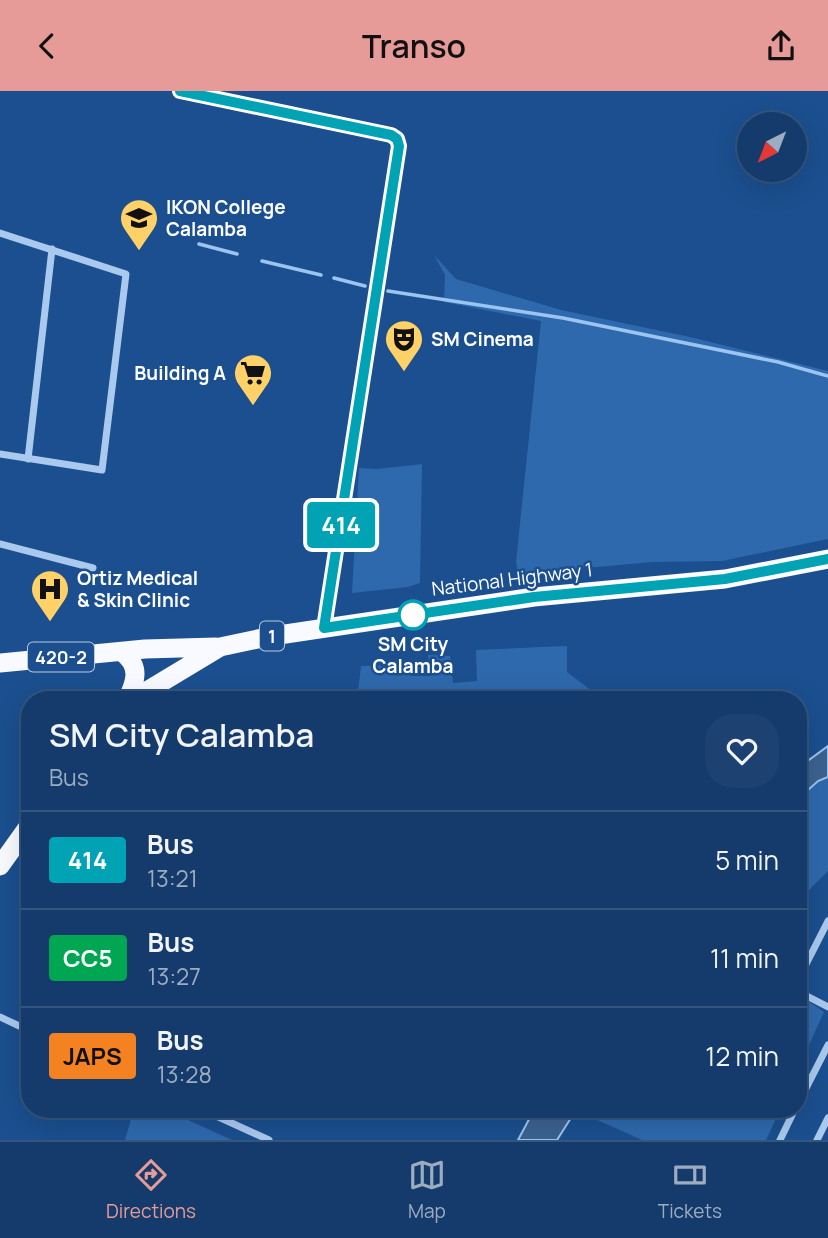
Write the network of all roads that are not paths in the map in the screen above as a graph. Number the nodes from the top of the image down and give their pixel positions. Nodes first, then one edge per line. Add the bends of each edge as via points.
1 (180, 91) edge
2 (0, 233) edge
3 (52, 249) junction
4 (0, 454) edge
5 (29, 459) junction
6 (351, 462) tunnel mouth
7 (347, 486) tunnel mouth
8 (340, 533) tunnel mouth
9 (0, 544) edge
10 (828, 559) edge
11 (93, 568) dead end
12 (332, 585) tunnel mouth
13 (324, 628) junction
14 (220, 647) junction
15 (145, 649) junction
16 (122, 652) junction
17 (0, 663) edge
18 (155, 684) junction
19 (132, 691) edge
20 (144, 691) edge
21 (21, 837) edge
22 (0, 866) edge
23 (828, 921) edge
24 (807, 963) edge
25 (807, 996) edge
26 (828, 1007) edge
27 (0, 1017) edge
28 (21, 1026) edge
29 (828, 1045) edge
30 (807, 1086) edge
31 (221, 1118) edge
32 (791, 1118) edge
33 (828, 1118) edge
34 (269, 1140) edge
35 (780, 1140) edge
36 (817, 1140) edge

1 - 6 street via 397,139
2 - 3 street
3 - 5 street
3 - 5 street via 126,274 102,470
4 - 5 street
7 - 8 street
9 - 11 street
10 - 13 highway, National Highway 1 / 1 via 725,579 534,597
12 - 13 street
13 - 14 highway, National Highway 1 / 1
14 - 15 highway, 420-2
14 - 18 highway, National Highway 1 / 1
15 - 16 highway, 420-2
15 - 18 highway via 145,670
16 - 17 highway, 420-2
16 - 19 highway, 1 via 134,664
18 - 20 highway, National Highway 1 / 1
21 - 22 highway
23 - 24 street
25 - 26 street
27 - 28 street
29 - 30 street
31 - 34 street
32 - 35 street
33 - 36 street

